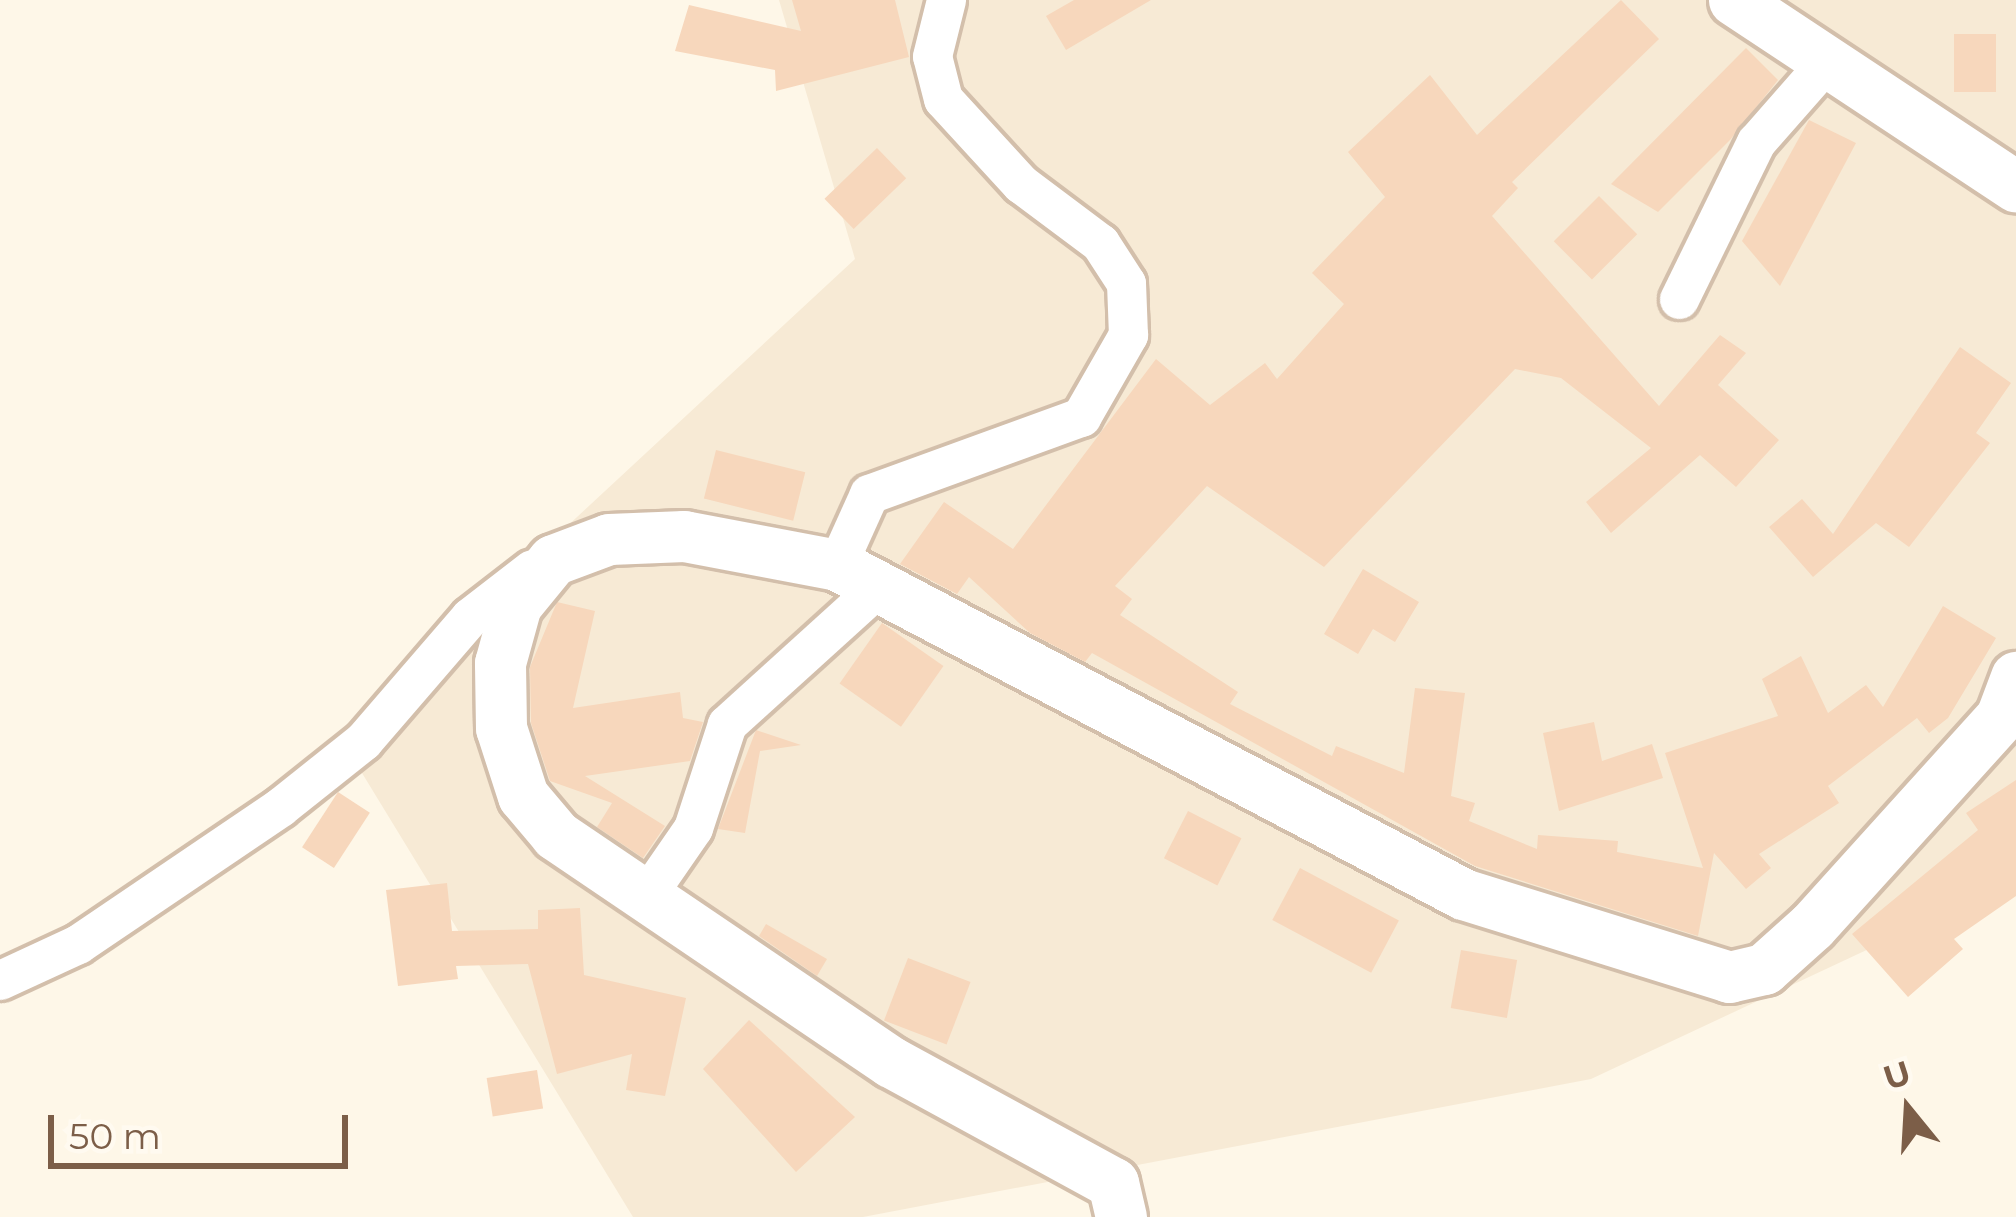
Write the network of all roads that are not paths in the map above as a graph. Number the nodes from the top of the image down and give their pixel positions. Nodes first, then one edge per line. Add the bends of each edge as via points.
1 (946, 0) edge
2 (1734, 0) edge
3 (1822, 67) junction
4 (2016, 187) edge
5 (1679, 299) dead end
6 (553, 560) junction
7 (858, 576) junction
8 (2016, 677) edge
9 (644, 898) junction
10 (0, 980) edge
11 (1121, 1217) edge

1 - 7 street via 932,56 943,98 991,156 1100,243 1126,283 1128,335 1109,381 1066,426 869,494
2 - 3 street
3 - 4 street
3 - 5 street via 1756,142
6 - 7 street via 609,539 685,536
6 - 9 street via 516,605 500,663 501,728 523,796 556,836
6 - 10 street via 470,617 363,741 280,807 78,944
7 - 8 street via 1463,893 1729,977 1764,969 1801,937 2001,717
7 - 9 street via 728,724 693,828
9 - 11 street via 891,1062 1113,1183

